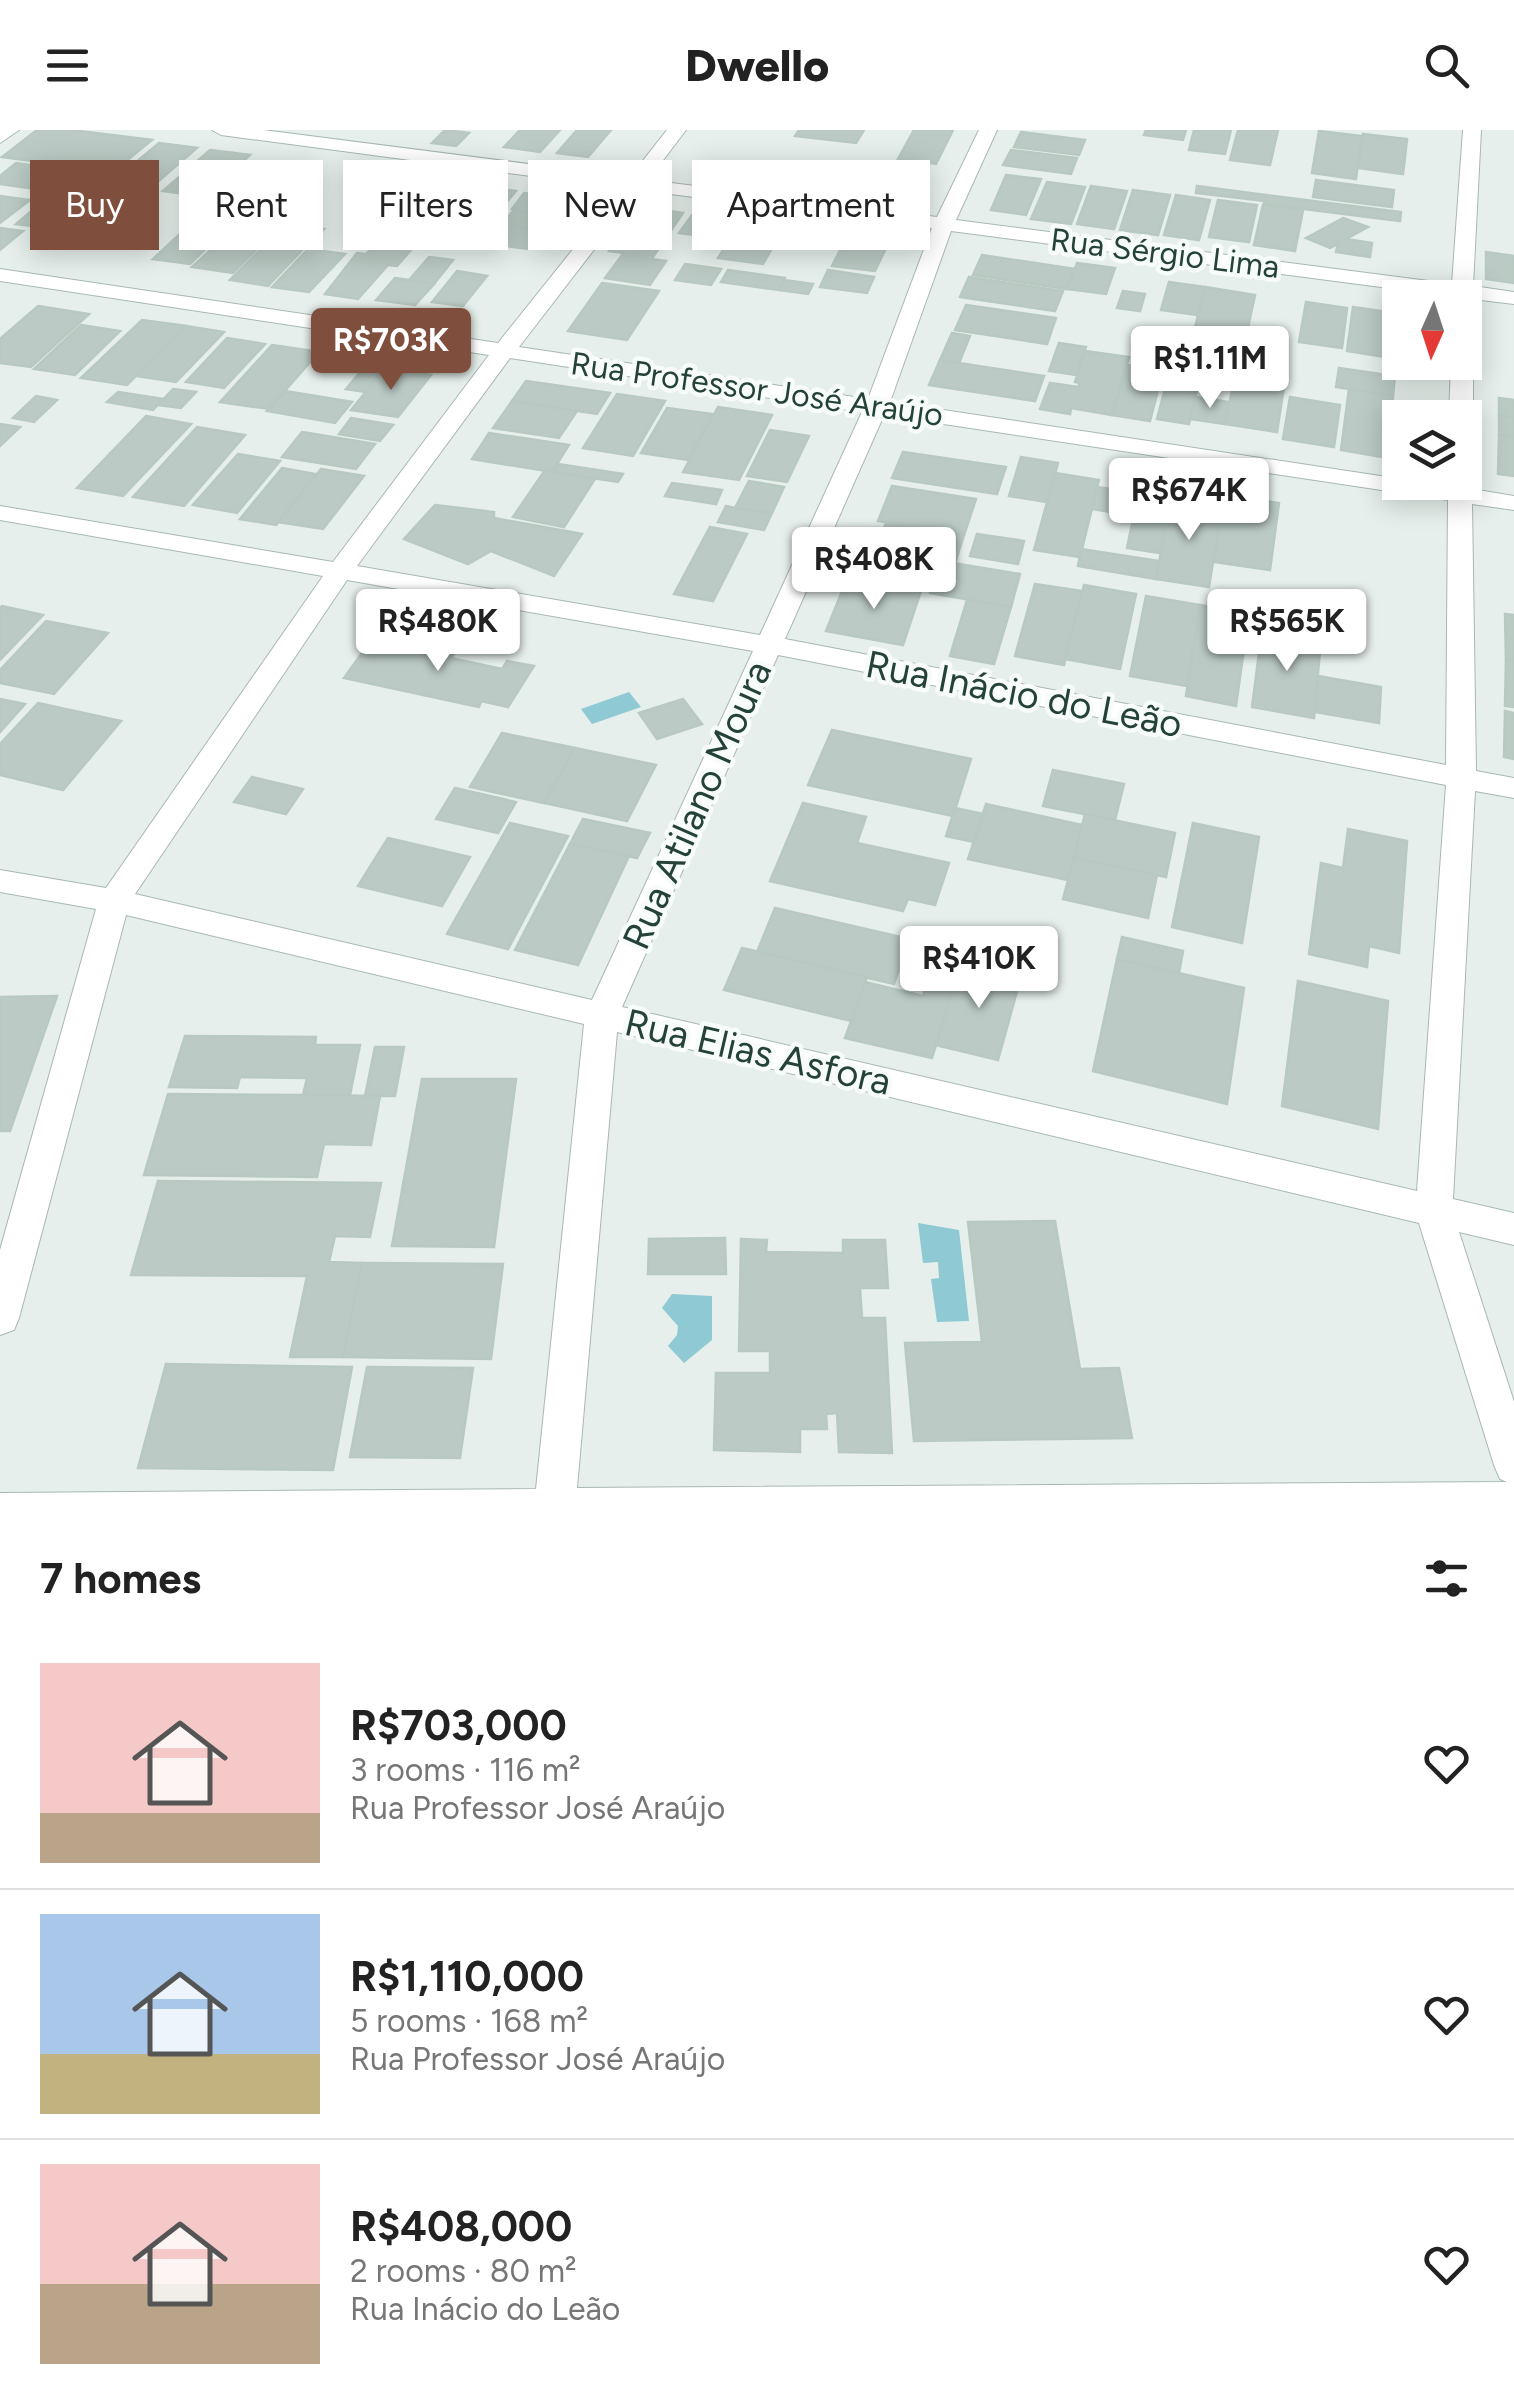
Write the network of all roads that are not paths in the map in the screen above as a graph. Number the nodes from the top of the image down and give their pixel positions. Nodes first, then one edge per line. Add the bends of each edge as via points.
1 (10, 130) edge
2 (221, 130) edge
3 (677, 130) edge
4 (988, 130) edge
5 (1472, 130) edge
6 (0, 137) edge
7 (654, 160) edge
8 (528, 172) edge
9 (672, 191) edge
10 (944, 224) junction
11 (583, 250) edge
12 (0, 275) edge
13 (1463, 280) edge
14 (1382, 283) edge
15 (1482, 296) edge
16 (1514, 298) edge
17 (503, 352) junction
18 (876, 405) junction
19 (1382, 478) edge
20 (1482, 495) edge
21 (1460, 500) edge
22 (1514, 503) edge
23 (0, 513) edge
24 (340, 571) junction
25 (770, 645) junction
26 (1461, 778) junction
27 (1514, 788) edge
28 (0, 881) edge
29 (114, 902) junction
30 (602, 1016) junction
31 (1434, 1211) junction
32 (1514, 1229) edge
33 (0, 1318) edge
34 (1514, 1465) edge
35 (1514, 1502) edge
36 (0, 1513) edge
37 (554, 1514) edge

1 - 6 street
2 - 8 street, Rua Sérgio Lima
3 - 7 street
4 - 10 street, Rua Atilano Moura
5 - 13 street
9 - 10 street, Rua Sérgio Lima
10 - 14 street, Rua Sérgio Lima
10 - 18 street, Rua Atilano Moura
11 - 17 street
12 - 17 street, Rua Professor José Araújo
15 - 16 street, Rua Sérgio Lima
17 - 18 street, Rua Professor José Araújo
17 - 24 street
18 - 19 street, Rua Professor José Araújo
18 - 25 street, Rua Atilano Moura
20 - 22 street, Rua Professor José Araújo
21 - 26 street
23 - 24 street, Rua Inácio do Leão
24 - 25 street, Rua Inácio do Leão
24 - 29 street
25 - 26 street, Rua Inácio do Leão
25 - 30 street, Rua Atilano Moura
26 - 27 street, Rua Inácio do Leão
26 - 31 street
28 - 29 street, Rua Elias Asfora
29 - 30 street, Rua Elias Asfora
29 - 33 street
30 - 31 street, Rua Elias Asfora
30 - 37 street, Rua Atilano Moura
31 - 32 street, Rua Elias Asfora
31 - 34 street
35 - 37 street
36 - 37 street

